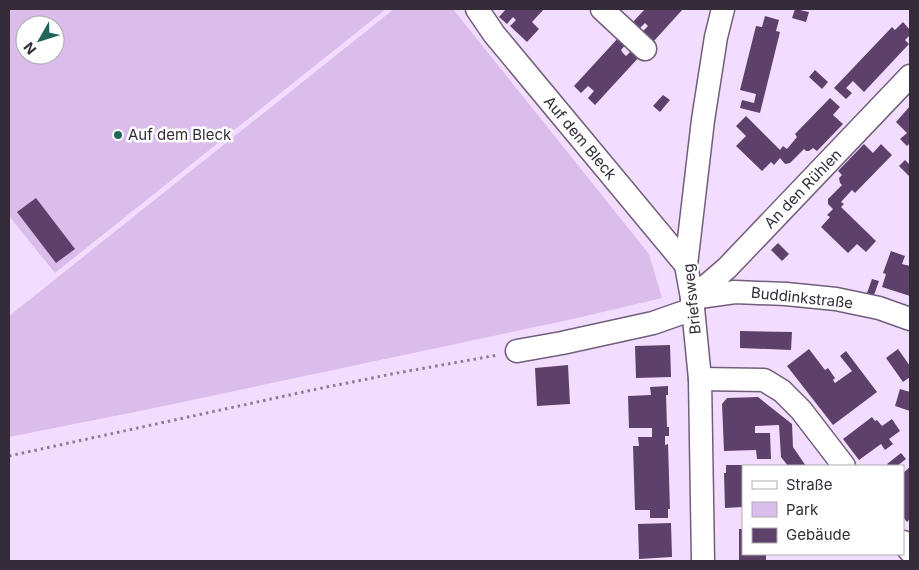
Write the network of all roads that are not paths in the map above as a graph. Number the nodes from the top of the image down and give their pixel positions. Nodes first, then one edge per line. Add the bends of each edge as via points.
1 (477, 9) edge
2 (602, 9) edge
3 (723, 9) edge
4 (645, 49) dead end
5 (910, 76) edge
6 (686, 266) junction
7 (692, 304) junction
8 (910, 319) edge
9 (517, 351) road end
10 (700, 379) junction
11 (843, 465) edge
12 (703, 561) edge

1 - 6 street, Auf dem Bleck via 494,34
2 - 4 street
3 - 6 street, Briefsweg via 703,120
5 - 7 street, An den Rühlen
6 - 7 street, Briefsweg
7 - 8 street, Buddinkstraße via 735,292 786,294 878,308
7 - 9 street via 653,323
7 - 10 street, Briefsweg
10 - 11 street via 764,380 782,391 801,410
10 - 12 street, Briefsweg

